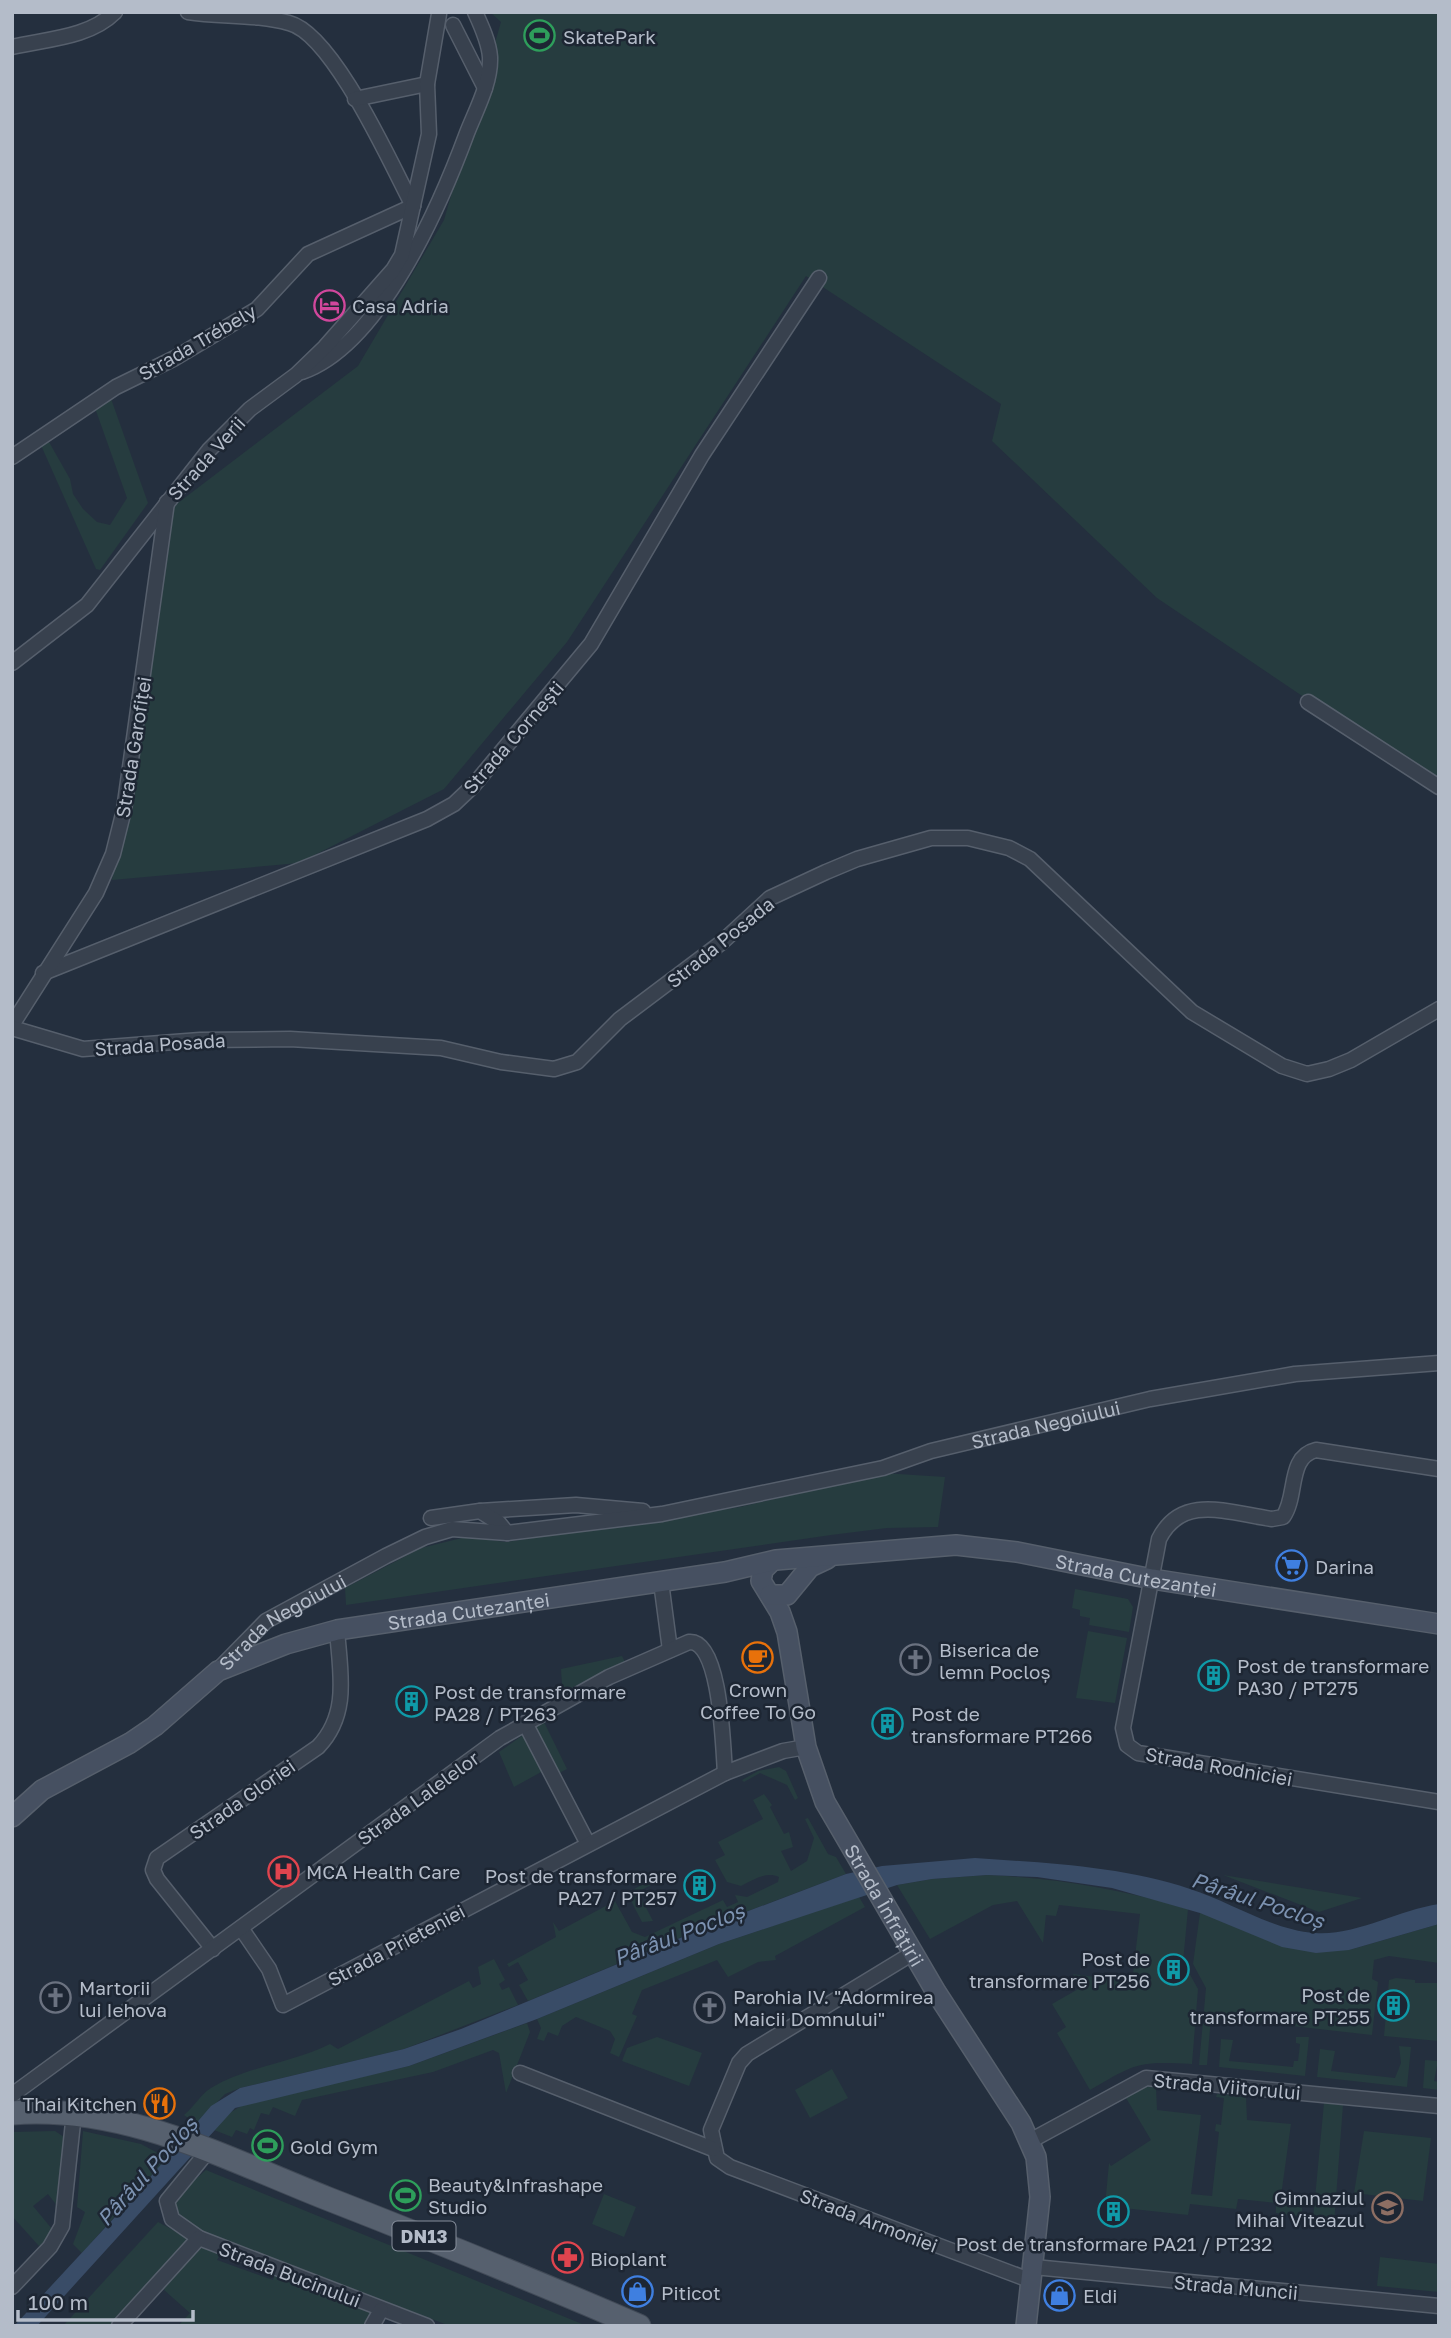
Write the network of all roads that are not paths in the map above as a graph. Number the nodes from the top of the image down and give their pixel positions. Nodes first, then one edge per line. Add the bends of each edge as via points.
1 (115, 12) edge
2 (188, 12) edge
3 (472, 12) edge
4 (439, 13) edge
5 (453, 24) junction
6 (12, 47) edge
7 (427, 84) junction
8 (485, 88) junction
9 (355, 99) junction
10 (413, 206) junction
11 (819, 278) dead end
12 (296, 375) junction
13 (12, 457) edge
14 (167, 502) junction
15 (12, 663) edge
16 (1308, 702) dead end
17 (1439, 787) edge
18 (43, 973) junction
19 (1439, 1009) edge
20 (12, 1027) edge
21 (1439, 1363) edge
22 (1439, 1469) edge
23 (480, 1511) junction
24 (660, 1514) junction
25 (432, 1518) dead end
26 (508, 1533) junction
27 (834, 1555) junction
28 (777, 1561) junction
29 (724, 1572) junction
30 (1152, 1579) junction
31 (661, 1582) junction
32 (794, 1587) junction
33 (766, 1590) junction
34 (1439, 1624) edge
35 (337, 1630) junction
36 (787, 1632) junction
37 (670, 1650) junction
38 (218, 1671) junction
39 (525, 1723) junction
40 (806, 1747) junction
41 (725, 1773) junction
42 (1439, 1802) edge
43 (12, 1817) edge
44 (588, 1844) junction
45 (241, 1928) junction
46 (213, 1949) junction
47 (913, 1953) junction
48 (520, 2073) dead end
49 (12, 2095) edge
50 (1439, 2106) edge
51 (12, 2113) edge
52 (74, 2113) junction
53 (1030, 2141) junction
54 (713, 2149) junction
55 (208, 2151) junction
56 (199, 2238) junction
57 (1033, 2274) junction
58 (12, 2287) edge
59 (1439, 2306) edge
60 (381, 2310) junction
61 (119, 2326) edge
62 (372, 2326) edge
63 (427, 2326) edge
64 (639, 2326) edge
65 (1026, 2326) edge

1 - 6 street via 76,34
2 - 9 street via 290,23 322,46
3 - 5 street via 466,20
3 - 8 street via 490,57
4 - 5 street
4 - 7 street
5 - 8 street
7 - 9 street
7 - 10 street via 429,134
8 - 12 street via 452,175 421,239 344,348 321,365
9 - 10 street
10 - 12 street, Strada Verii via 402,254 393,270
10 - 13 street, Strada Trébely via 308,254 257,309 116,387
11 - 18 street, Strada Cornești via 702,455 591,644 463,795 427,819
12 - 14 street, Strada Verii via 250,409
14 - 15 street, Strada Verii via 87,605
14 - 18 street, Strada Garofiței via 118,832 96,893
16 - 17 street
18 - 20 street
19 - 20 street, Strada Posada via 1329,1069 1307,1074 1282,1066 1192,1012 1030,859 1009,848 968,838 930,838 857,859 770,898 721,943 620,1019 577,1062 554,1069 441,1048 290,1039 83,1049
21 - 24 street, Strada Negoiului via 1295,1374 1150,1399 932,1451 884,1468
22 - 30 street, Strada Rodniciei via 1306,1452 1299,1461 1283,1517 1198,1509 1179,1514 1159,1539
23 - 24 street, Strada Negoiului via 576,1505
23 - 25 street, Strada Negoiului
23 - 26 street
24 - 26 street, Strada Negoiului
26 - 38 street, Strada Negoiului via 452,1529 425,1537 266,1621
27 - 28 street, Strada Cutezanței
27 - 30 street, Strada Cutezanței via 956,1545 1017,1552
27 - 31 street via 775,1556 699,1569
27 - 32 street, Strada Cutezanței via 810,1567
28 - 29 street, Strada Cutezanței
28 - 32 street via 792,1566
28 - 33 street via 763,1570
29 - 31 street, Strada Cutezanței
29 - 33 street, Strada Cutezanței via 748,1577
30 - 34 street, Strada Cutezanței
30 - 42 street, Strada Rodniciei via 1123,1728 1127,1745 1138,1754
31 - 35 street, Strada Cutezanței
31 - 37 street
32 - 33 street via 781,1597
32 - 36 street, Strada Înfrățirii
33 - 36 street, Strada Înfrățirii
35 - 38 street, Strada Cutezanței
35 - 46 street, Strada Gloriei via 342,1699 329,1735 157,1858 153,1870 157,1879
36 - 40 street, Strada Înfrățirii
37 - 39 street, Strada Lalelelor
37 - 41 street, Strada Lalelelor via 689,1642 704,1646 716,1684
38 - 43 street, Strada Negoiului via 155,1726 42,1790
39 - 44 street
39 - 45 street, Strada Lalelelor
40 - 41 street, Strada Prieteniei
40 - 47 street, Strada Înfrățirii via 825,1802
41 - 44 street, Strada Prieteniei
44 - 45 street, Strada Prieteniei via 282,2005 269,1969
45 - 46 street, Strada Lalelelor
46 - 49 street, Strada Lalelelor
47 - 53 street, Strada Înfrățirii
47 - 54 street via 747,2054 711,2130
48 - 54 street, Strada Armoniei
50 - 53 street, Strada Viitorului via 1146,2078
51 - 52 main road, DN13
52 - 55 main road, DN13 via 114,2119
52 - 58 street via 62,2226 50,2247
53 - 57 street, Strada Înfrățirii via 1040,2176
54 - 57 street, Strada Armoniei via 730,2167
55 - 56 street, Strada Bucinului via 167,2201 172,2219
55 - 64 main road, DN13
56 - 60 street, Strada Bucinului
56 - 61 street
57 - 59 street, Strada Muncii
57 - 65 street, Strada Înfrățirii
60 - 62 street, Strada Bucinului
60 - 63 street, Strada Bucinului

